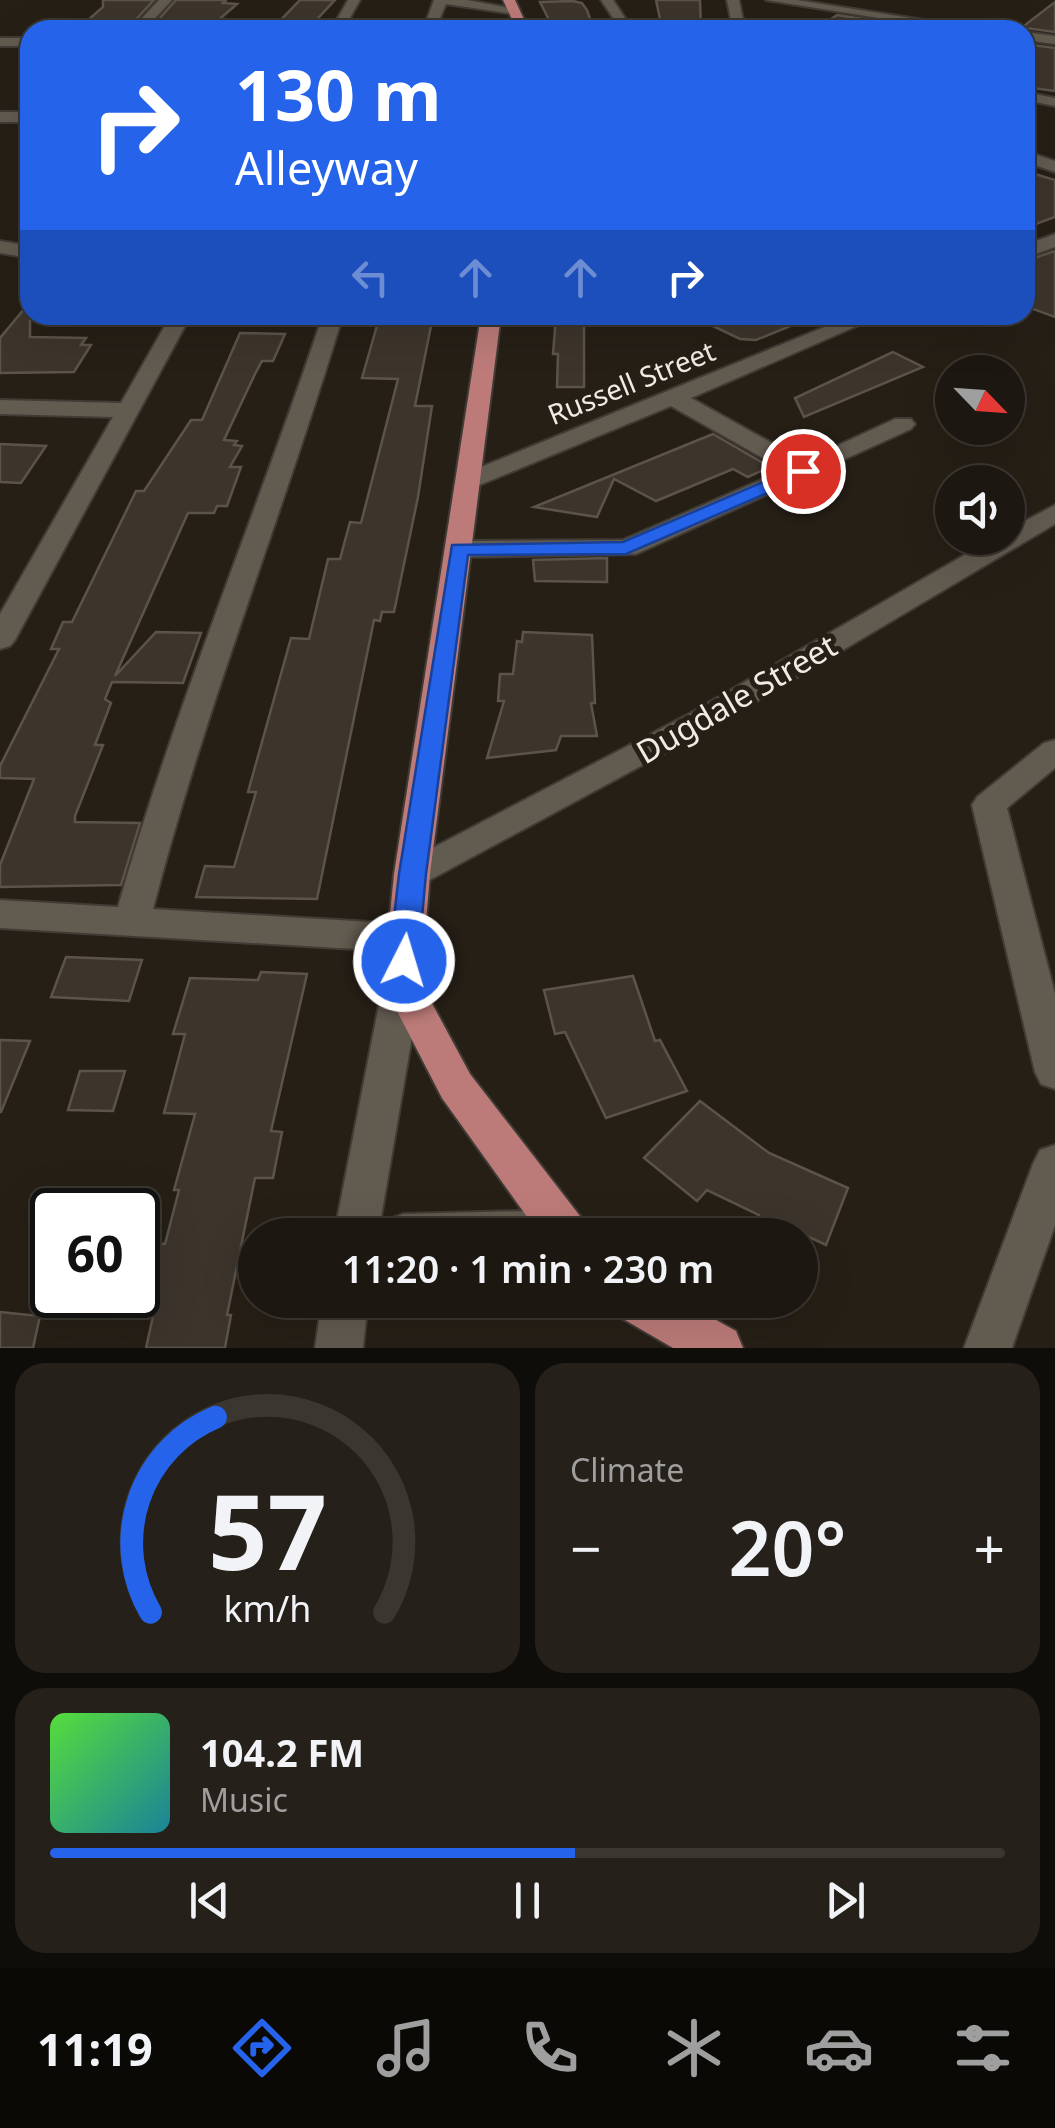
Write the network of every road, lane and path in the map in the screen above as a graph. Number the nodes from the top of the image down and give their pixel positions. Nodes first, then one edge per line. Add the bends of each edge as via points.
1 (166, 0) edge
2 (441, 0) edge
3 (772, 0) edge
4 (512, 5) edge
5 (836, 9) junction
6 (147, 20) edge
7 (837, 20) edge
8 (900, 20) edge
9 (175, 325) edge
10 (330, 325) edge
11 (490, 325) edge
12 (848, 325) edge
13 (673, 397) junction
14 (0, 408) edge
15 (128, 410) junction
16 (904, 424) dead end
17 (803, 471) junction
18 (468, 481) junction
19 (1055, 513) edge
20 (459, 549) junction
21 (0, 640) edge
22 (1055, 751) edge
23 (412, 874) junction
24 (0, 914) edge
25 (131, 924) junction
26 (405, 938) junction
27 (402, 984) junction
28 (1055, 1072) edge
29 (1055, 1164) edge
30 (359, 1218) edge
31 (554, 1218) edge
32 (342, 1318) edge
33 (666, 1318) edge
34 (339, 1348) edge
35 (719, 1348) edge
36 (988, 1348) edge

1 - 6 street
2 - 4 street
3 - 5 street
5 - 7 street
5 - 8 street
9 - 15 street
10 - 25 street via 168,788
11 - 18 main road
12 - 13 street, Russell Street
13 - 17 street
13 - 18 street, Russell Street
14 - 15 street
15 - 21 street
16 - 17 street
17 - 20 street via 626,548
18 - 20 main road
19 - 23 street, Dugdale Street via 702,720
20 - 23 main road
22 - 28 street via 990,804
23 - 26 main road
24 - 25 street
25 - 26 street
26 - 27 main road
27 - 30 street
27 - 31 main road via 456,1086
29 - 36 street
32 - 34 street
33 - 35 main road

